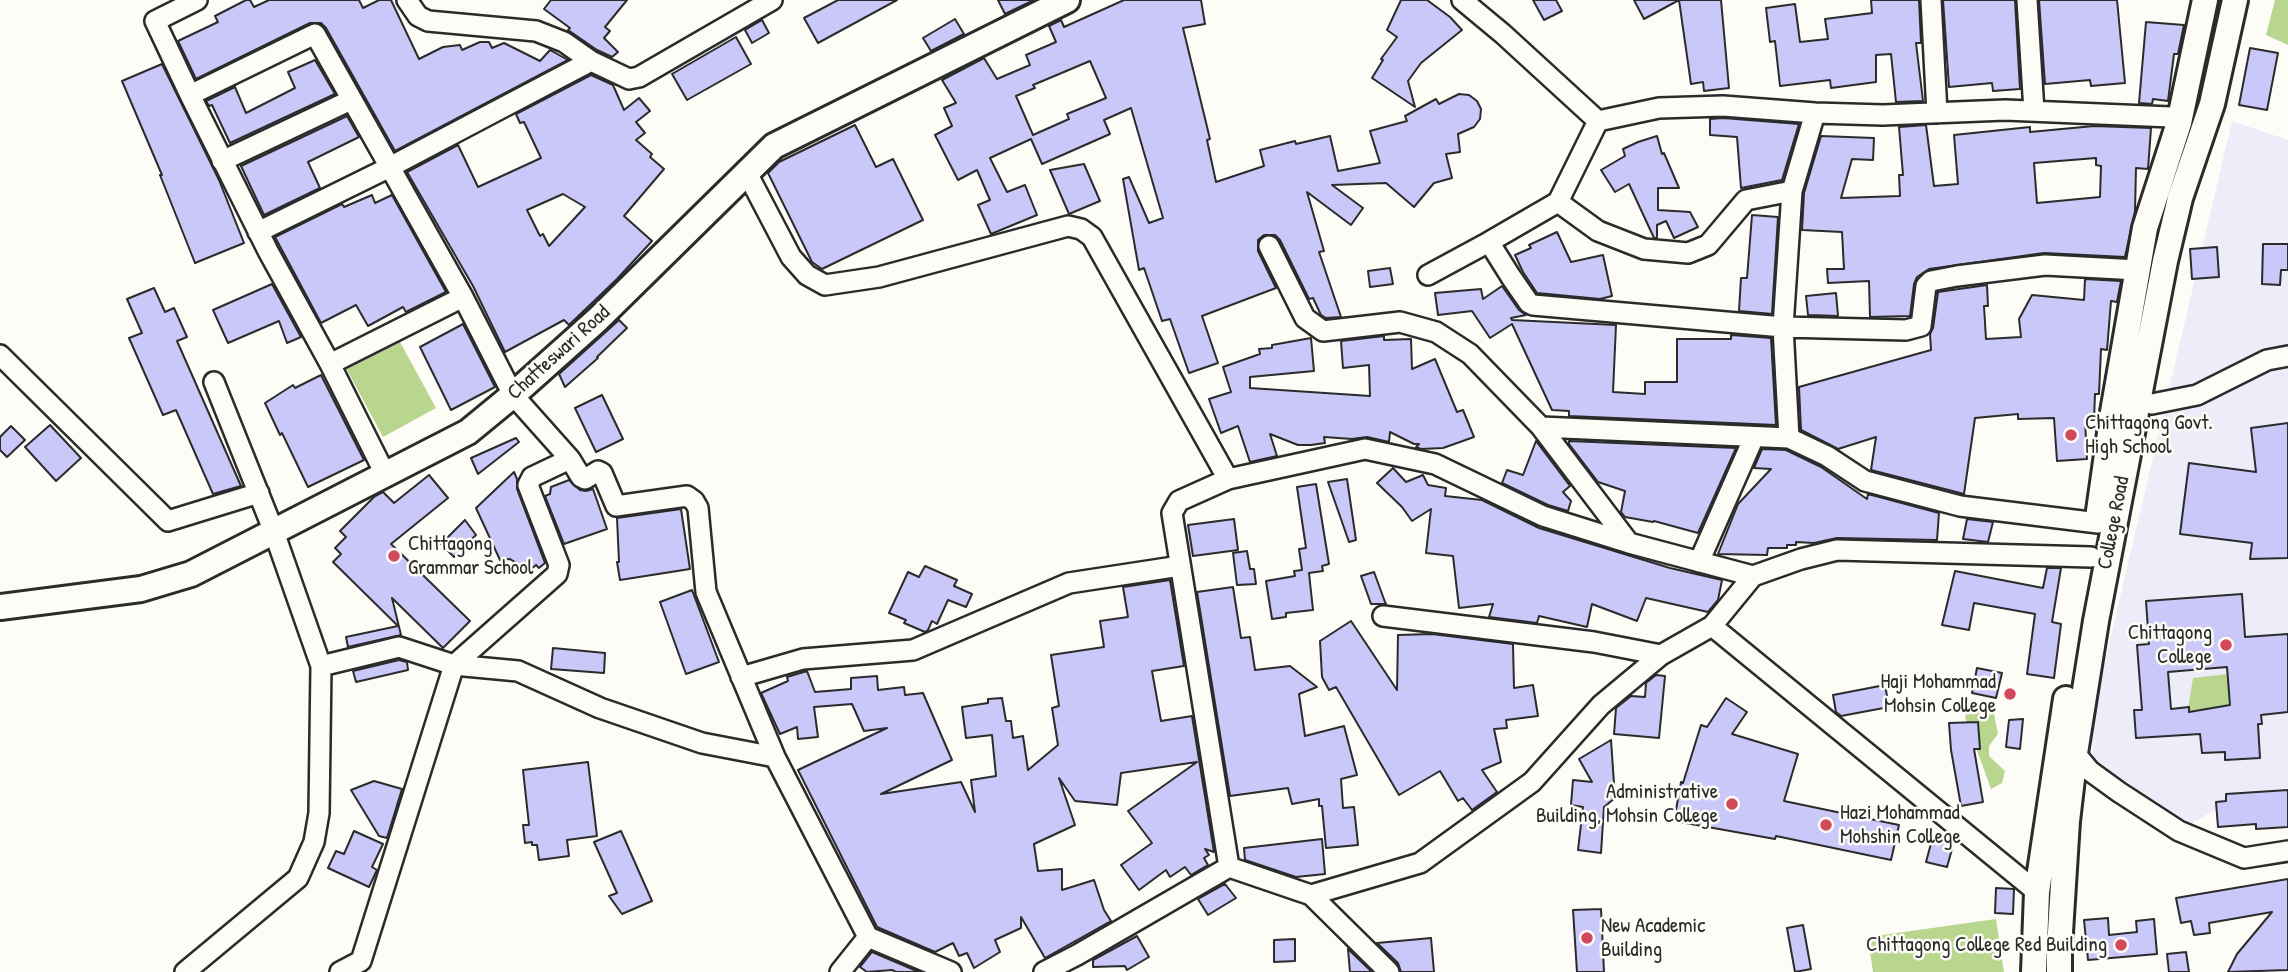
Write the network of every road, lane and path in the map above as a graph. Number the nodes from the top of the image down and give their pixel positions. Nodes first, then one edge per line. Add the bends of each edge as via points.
1 (197, 0) edge
2 (407, 0) edge
3 (772, 0) edge
4 (1067, 0) edge
5 (1462, 0) edge
6 (1931, 0) edge
7 (2026, 0) edge
8 (2205, 0) edge
9 (2235, 0) edge
10 (591, 61) junction
11 (190, 95) junction
12 (351, 100) junction
13 (2034, 111) junction
14 (1815, 113) junction
15 (1937, 113) junction
16 (1598, 121) junction
17 (2179, 123) junction
18 (2204, 128) junction
19 (222, 161) junction
20 (388, 168) junction
21 (747, 173) junction
22 (1792, 191) junction
23 (1558, 202) junction
24 (258, 232) junction
25 (1489, 242) junction
26 (1269, 246) dead end
27 (2138, 270) junction
28 (1427, 275) dead end
29 (463, 297) junction
30 (1783, 327) junction
31 (0, 355) edge
32 (2288, 356) edge
33 (330, 364) junction
34 (214, 382) dead end
35 (513, 395) junction
36 (2137, 401) junction
37 (1541, 427) junction
38 (1754, 437) junction
39 (1789, 438) junction
40 (570, 458) junction
41 (385, 474) junction
42 (1228, 479) junction
43 (259, 493) junction
44 (2098, 523) junction
45 (274, 532) junction
46 (1629, 543) junction
47 (2091, 556) junction
48 (1699, 562) junction
49 (1180, 566) junction
50 (1753, 576) junction
51 (0, 607) edge
52 (1383, 616) dead end
53 (1712, 626) junction
54 (1661, 655) junction
55 (454, 665) junction
56 (321, 666) junction
57 (741, 677) junction
58 (2075, 753) junction
59 (775, 757) junction
60 (2288, 851) edge
61 (1229, 867) junction
62 (2037, 892) junction
63 (1311, 895) junction
64 (868, 937) junction
65 (1077, 963) edge
66 (185, 972) edge
67 (340, 972) edge
68 (840, 972) edge
69 (951, 972) edge
70 (1044, 972) edge
71 (1389, 972) edge
72 (2034, 972) edge
73 (2059, 972) edge

1 - 11 street via 155,21
2 - 10 street via 418,16 428,21 536,31 564,42
3 - 10 street via 639,77 629,79
4 - 21 main road, Chatteswari Road via 775,146
5 - 16 street
6 - 15 street
7 - 13 street
8 - 17 main road, College Road
9 - 18 main road, College Road
10 - 20 street
11 - 12 street via 314,34
11 - 19 street
12 - 19 street
12 - 20 street
13 - 15 street
13 - 17 street via 2171,117
14 - 15 street
14 - 16 street via 1723,106 1659,108
14 - 22 street
16 - 23 street
17 - 18 main road
17 - 27 main road, College Road via 2145,228
18 - 36 main road, College Road via 2180,198
19 - 24 street
20 - 24 street
20 - 29 street
21 - 35 main road, Chatteswari Road
21 - 42 street via 791,257 807,275 825,285 879,277 1068,226 1081,229 1092,237
22 - 23 street via 1746,200 1708,245 1688,253 1644,249 1598,231
22 - 30 street
23 - 25 street
24 - 33 street
25 - 28 street
25 - 30 street via 1533,305
26 - 37 street via 1305,318 1323,331 1401,322 1436,332 1470,354
27 - 30 street via 2045,265 1957,276 1926,286 1921,326 1906,330
27 - 44 main road, College Road
29 - 33 street
29 - 35 street
30 - 39 street
31 - 43 street via 168,521
32 - 36 street via 2267,360 2197,395 2152,404
33 - 41 street
34 - 43 street
35 - 40 street
35 - 41 main road, Chatteswari Road via 468,432
36 - 58 main road, College Road
37 - 38 street
37 - 46 street
38 - 39 street
38 - 48 street
39 - 44 street via 1865,481 1960,506
40 - 55 street via 532,477 528,485 559,565 557,574
40 - 57 street via 581,477 601,473 616,506 687,496 694,501 706,592
41 - 45 main road, Chatteswari Road
42 - 46 street via 1365,449 1435,464 1543,516
42 - 49 street via 1174,506
43 - 45 street
44 - 47 main road, College Road
45 - 51 main road, Chatteswari Road via 191,574 141,589
45 - 56 street
46 - 48 street
47 - 50 street via 1837,550
47 - 62 main road, College Road
48 - 50 street
49 - 57 street via 1069,583 912,650 803,659
49 - 61 street
50 - 53 street
52 - 54 street via 1594,642
53 - 54 street
53 - 62 street
54 - 63 street via 1601,705 1532,782 1420,863
55 - 56 street via 399,647
55 - 59 street via 518,671 600,708 702,743
55 - 67 street via 360,961
56 - 66 street via 319,813 314,842 298,878
57 - 59 street
58 - 60 street via 2090,771 2179,831 2244,858
58 - 73 main road, College Road
59 - 64 street
61 - 63 street
61 - 65 street
62 - 72 main road, College Road
63 - 71 street
64 - 68 street
64 - 69 street
65 - 70 street

